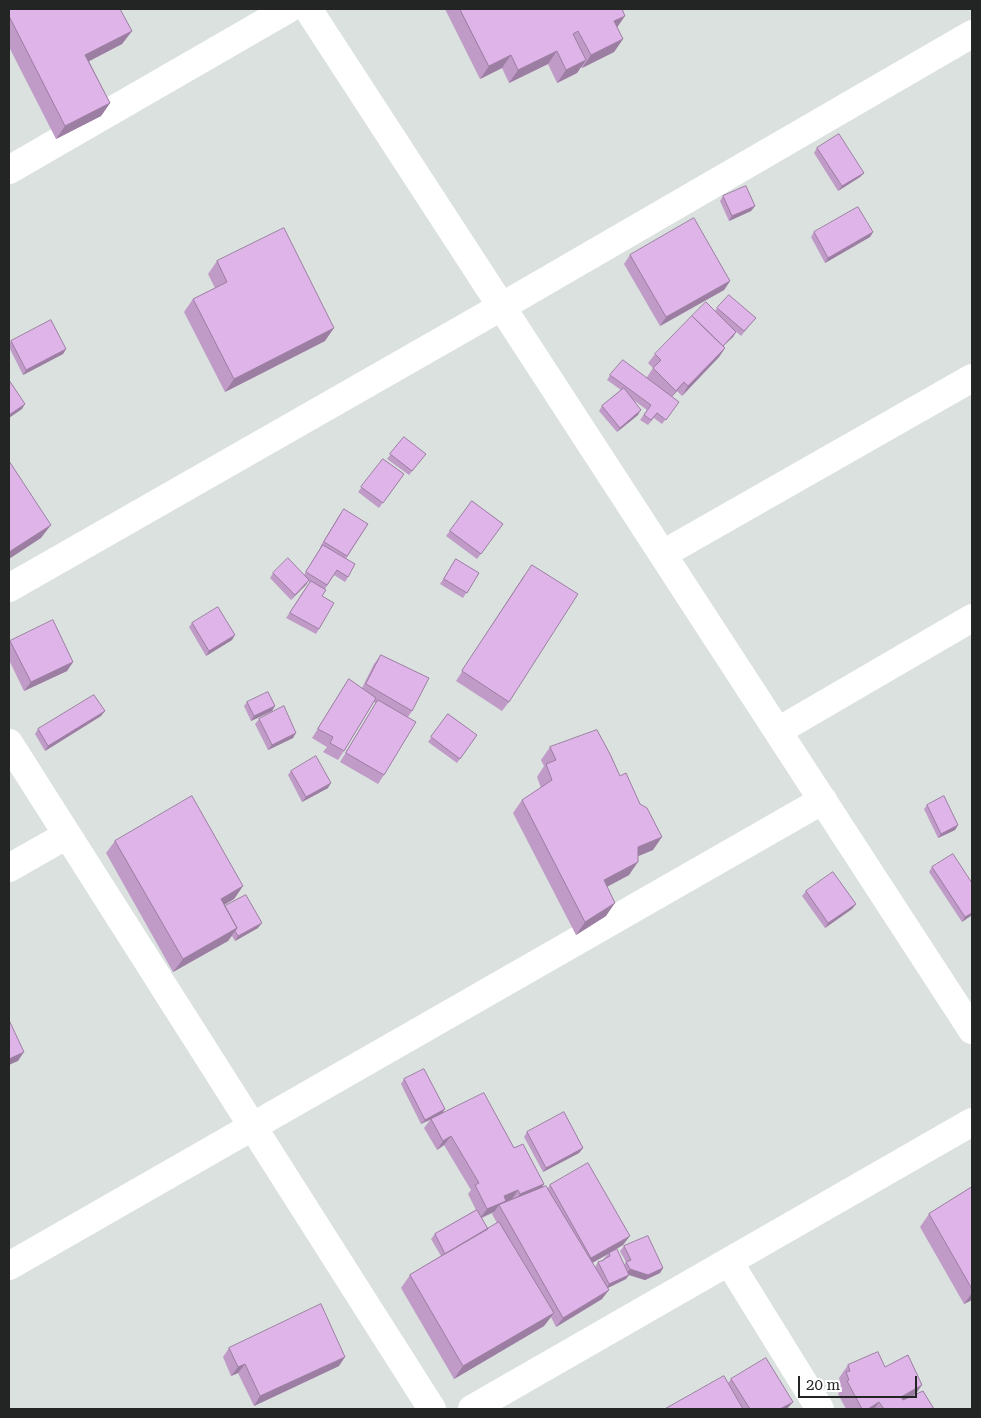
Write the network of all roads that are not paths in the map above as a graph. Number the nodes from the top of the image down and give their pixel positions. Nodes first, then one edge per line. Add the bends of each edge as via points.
1 (288, 9) edge
2 (308, 9) edge
3 (972, 34) edge
4 (9, 170) edge
5 (502, 307) junction
6 (972, 378) edge
7 (663, 554) junction
8 (9, 588) edge
9 (972, 618) edge
10 (778, 731) junction
11 (9, 743) edge
12 (823, 800) junction
13 (67, 835) junction
14 (9, 868) edge
15 (972, 1030) edge
16 (972, 1122) edge
17 (253, 1127) junction
18 (729, 1262) junction
19 (9, 1266) edge
20 (432, 1409) edge
21 (472, 1409) edge
22 (820, 1409) edge

1 - 4 street
2 - 5 street
3 - 5 street
5 - 7 street
5 - 8 street
6 - 7 street
7 - 10 street
9 - 10 street
10 - 12 street
11 - 13 street
12 - 15 street
12 - 17 street
13 - 14 street
13 - 17 street
16 - 18 street
17 - 19 street
17 - 20 street
18 - 21 street
18 - 22 street

